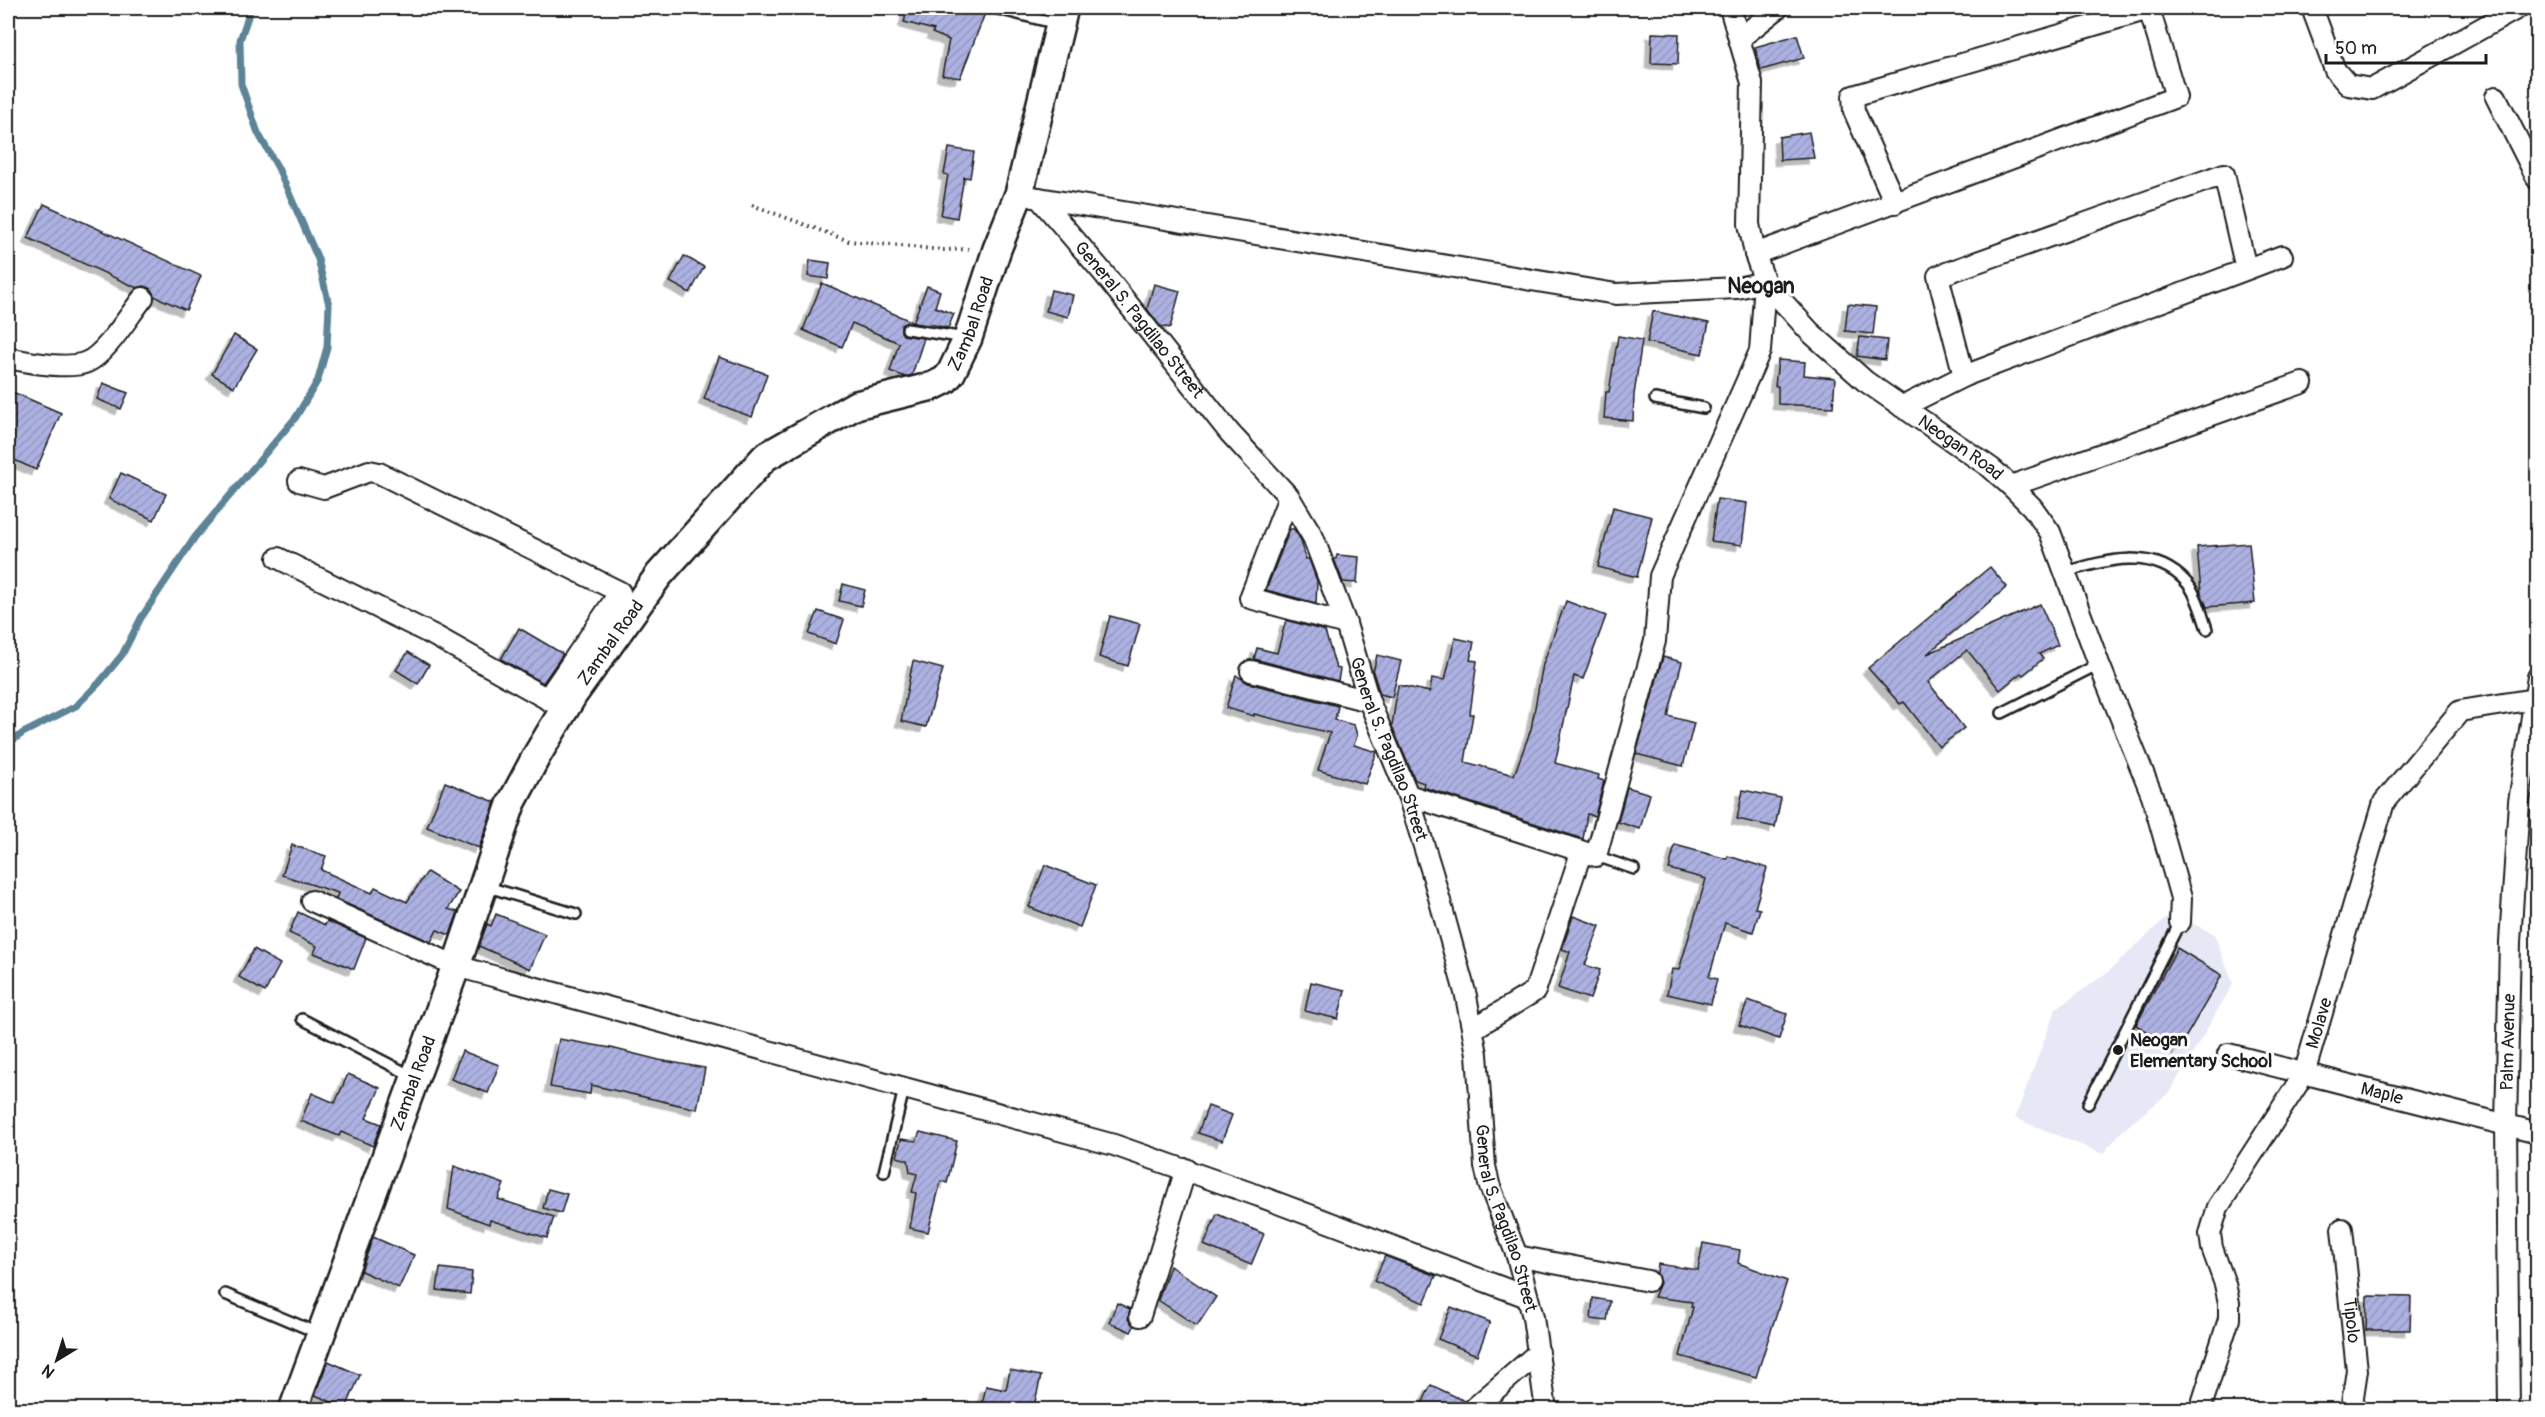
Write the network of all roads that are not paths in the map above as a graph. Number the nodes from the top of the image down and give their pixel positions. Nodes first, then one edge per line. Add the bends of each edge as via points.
1 (994, 8) edge
2 (1730, 8) edge
3 (1778, 8) edge
4 (2312, 8) edge
5 (2518, 8) edge
6 (1061, 16) edge
7 (1739, 39) junction
8 (2496, 97) dead end
9 (2538, 180) edge
10 (1029, 196) junction
11 (1895, 204) junction
12 (1755, 254) junction
13 (2282, 256) dead end
14 (2246, 269) junction
15 (1765, 282) junction
16 (143, 298) dead end
17 (907, 329) dead end
18 (968, 338) junction
19 (8, 358) edge
20 (1964, 376) junction
21 (2302, 383) dead end
22 (1655, 399) dead end
23 (1902, 407) junction
24 (1704, 408) dead end
25 (299, 481) dead end
26 (2011, 486) junction
27 (1289, 497) junction
28 (278, 558) dead end
29 (2066, 572) junction
30 (1346, 624) junction
31 (2207, 629) dead end
32 (2099, 664) junction
33 (1251, 671) dead end
34 (2538, 677) edge
35 (2534, 699) junction
36 (1369, 701) junction
37 (556, 704) junction
38 (2002, 713) dead end
39 (1408, 795) junction
40 (1588, 855) junction
41 (1634, 869) dead end
42 (483, 885) junction
43 (312, 902) dead end
44 (576, 914) dead end
45 (2180, 922) joint
46 (456, 966) junction
47 (302, 1019) dead end
48 (1473, 1029) junction
49 (2228, 1054) dead end
50 (2304, 1074) junction
51 (414, 1077) junction
52 (904, 1089) junction
53 (2088, 1104) dead end
54 (2506, 1125) junction
55 (2538, 1133) edge
56 (1186, 1169) junction
57 (884, 1172) dead end
58 (2342, 1229) dead end
59 (1517, 1256) junction
60 (1648, 1281) dead end
61 (225, 1293) dead end
62 (1527, 1297) junction
63 (1140, 1316) dead end
64 (320, 1334) junction
65 (1539, 1352) junction
66 (293, 1410) edge
67 (1472, 1410) edge
68 (1546, 1410) edge
69 (2200, 1410) edge
70 (2351, 1410) edge
71 (2509, 1410) edge

1 - 6 lane
2 - 7 street, Neogan Road
3 - 7 street
4 - 5 street via 2335,70 2348,85 2372,89
6 - 10 street, Zambal Road
7 - 12 street, Neogan Road via 1752,83 1749,224
8 - 9 street
10 - 15 street via 1616,294 1737,288
10 - 18 street, Zambal Road via 997,249
10 - 27 street, General S. Pagdilao Street via 1105,275 1229,432
11 - 11 street via 2176,98 2149,9 1853,96 1854,111
11 - 12 street
12 - 15 street, Neogan Road
13 - 14 street
14 - 20 street
14 - 20 street via 2224,174 1938,276
15 - 23 street, Neogan Road via 1833,354
15 - 40 street via 1760,351 1660,576 1655,641
16 - 19 street via 89,362 75,366
17 - 18 lane
18 - 37 street, Zambal Road via 945,380 856,405 765,457 660,574
20 - 23 street
21 - 26 street
22 - 24 lane
23 - 26 street, Neogan Road
25 - 37 street via 324,488 369,471 379,472 620,592
26 - 29 street, Neogan Road via 2050,532
27 - 30 street, General S. Pagdilao Street via 1313,537
27 - 30 street via 1250,598
28 - 37 street via 435,636
29 - 31 lane via 2100,562 2147,559 2171,570 2188,584
29 - 32 street, Neogan Road
30 - 36 street, General S. Pagdilao Street
32 - 38 lane
32 - 45 street, Neogan Road via 2152,795 2181,898
33 - 36 street
34 - 35 street, Palm Avenue
35 - 50 street, Molave via 2460,711 2384,802
35 - 54 street, Palm Avenue via 2519,802 2510,942
36 - 39 street, General S. Pagdilao Street
37 - 42 street, Zambal Road via 537,755 511,804
39 - 40 street
39 - 48 street, General S. Pagdilao Street
40 - 41 lane
40 - 48 street via 1535,991
42 - 44 lane
42 - 46 street, Zambal Road
43 - 46 street
45 - 53 lane
46 - 51 street, Zambal Road
46 - 52 street
47 - 51 lane
48 - 59 street, General S. Pagdilao Street via 1485,1166
49 - 50 street, Maple
50 - 54 street, Maple
50 - 69 street, Molave via 2218,1207 2210,1234 2225,1284 2229,1319
51 - 64 street, Zambal Road
52 - 56 street via 1114,1145
52 - 57 lane
54 - 55 street, Maple
54 - 71 street, Palm Avenue
56 - 62 street
56 - 63 street
58 - 70 street, Tipolo via 2357,1370
59 - 60 street
59 - 62 street, General S. Pagdilao Street
61 - 64 lane
62 - 65 street, General S. Pagdilao Street
64 - 66 street, Zambal Road
65 - 67 street
65 - 68 street, General S. Pagdilao Street

